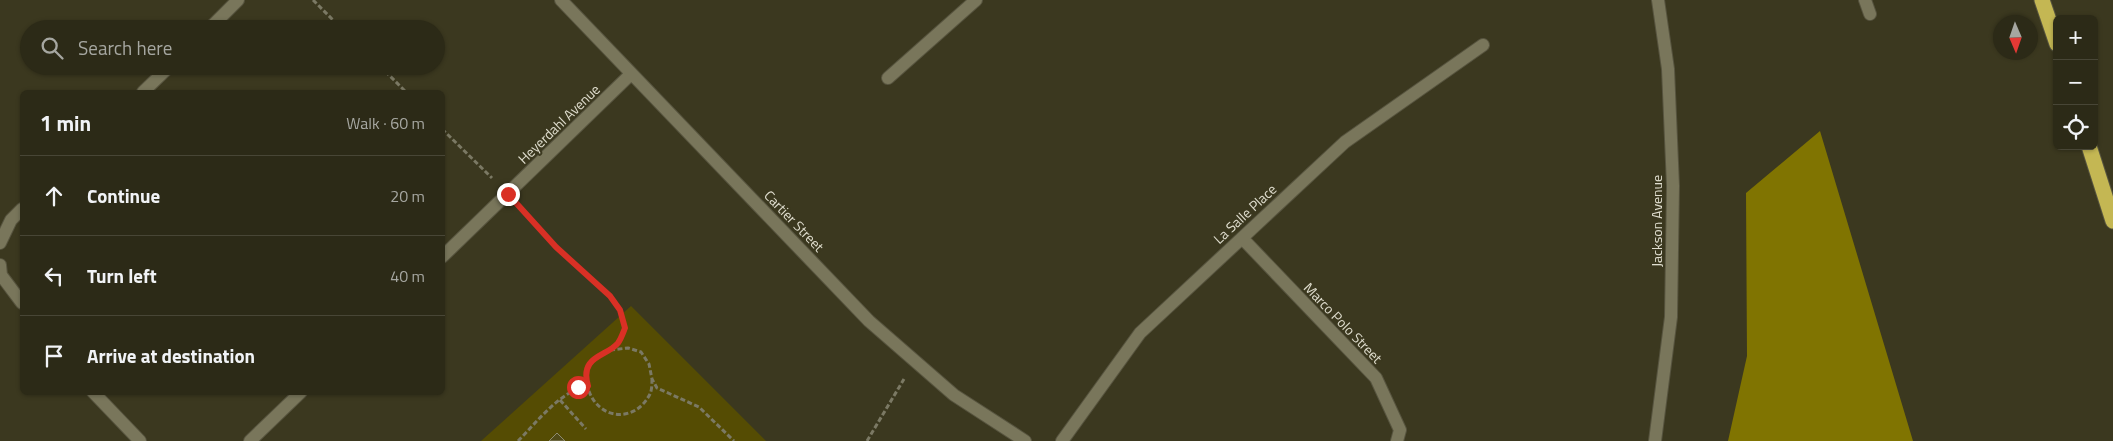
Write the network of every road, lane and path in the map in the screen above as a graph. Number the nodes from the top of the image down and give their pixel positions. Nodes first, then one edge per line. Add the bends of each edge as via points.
1 (238, 0) edge
2 (313, 0) edge
3 (560, 0) edge
4 (976, 0) edge
5 (1658, 0) edge
6 (1865, 0) edge
7 (2042, 0) edge
8 (1870, 14) dead end
9 (218, 20) edge
10 (333, 20) edge
11 (2053, 32) edge
12 (1483, 45) dead end
13 (631, 74) junction
14 (161, 75) edge
15 (389, 75) edge
16 (888, 78) dead end
17 (145, 90) edge
18 (404, 90) edge
19 (445, 132) edge
20 (2090, 150) edge
21 (508, 194) junction
22 (20, 211) edge
23 (2113, 221) edge
24 (1242, 238) junction
25 (0, 243) edge
26 (445, 254) edge
27 (0, 272) edge
28 (20, 300) edge
29 (608, 351) junction
30 (915, 360) junction
31 (652, 379) junction
32 (588, 386) junction
33 (96, 395) edge
34 (298, 395) edge
35 (560, 400) junction
36 (586, 429) dead end
37 (140, 441) edge
38 (250, 441) edge
39 (518, 441) edge
40 (734, 441) edge
41 (867, 441) edge
42 (1025, 441) edge
43 (1062, 441) edge
44 (1398, 441) edge
45 (1655, 441) edge

1 - 9 street
2 - 10 path
3 - 13 street, Cartier Street
4 - 16 street
5 - 45 street, Jackson Avenue via 1668,69 1673,186 1671,317
6 - 8 street
7 - 11 highway
12 - 24 street, La Salle Place via 1345,142
13 - 21 street, Heyerdahl Avenue
13 - 30 street, Cartier Street via 869,320
14 - 17 street
15 - 18 path
19 - 21 path
20 - 23 highway
21 - 26 street, Heyerdahl Avenue
21 - 29 path via 556,247 610,296 620,310 625,328 618,343
22 - 25 street via 11,220
24 - 43 street, La Salle Place via 1140,334
24 - 44 street, Marco Polo Street via 1376,378 1400,430
27 - 28 street
29 - 31 path via 628,348 641,352 649,364
29 - 32 path via 595,357 587,369
30 - 41 path
30 - 42 street, Cartier Street via 954,395
31 - 32 path via 651,392 644,402 636,410 616,415 596,405
31 - 40 path via 657,388 699,407
32 - 35 path via 578,387
33 - 37 street
34 - 38 street
35 - 36 path
35 - 39 path

